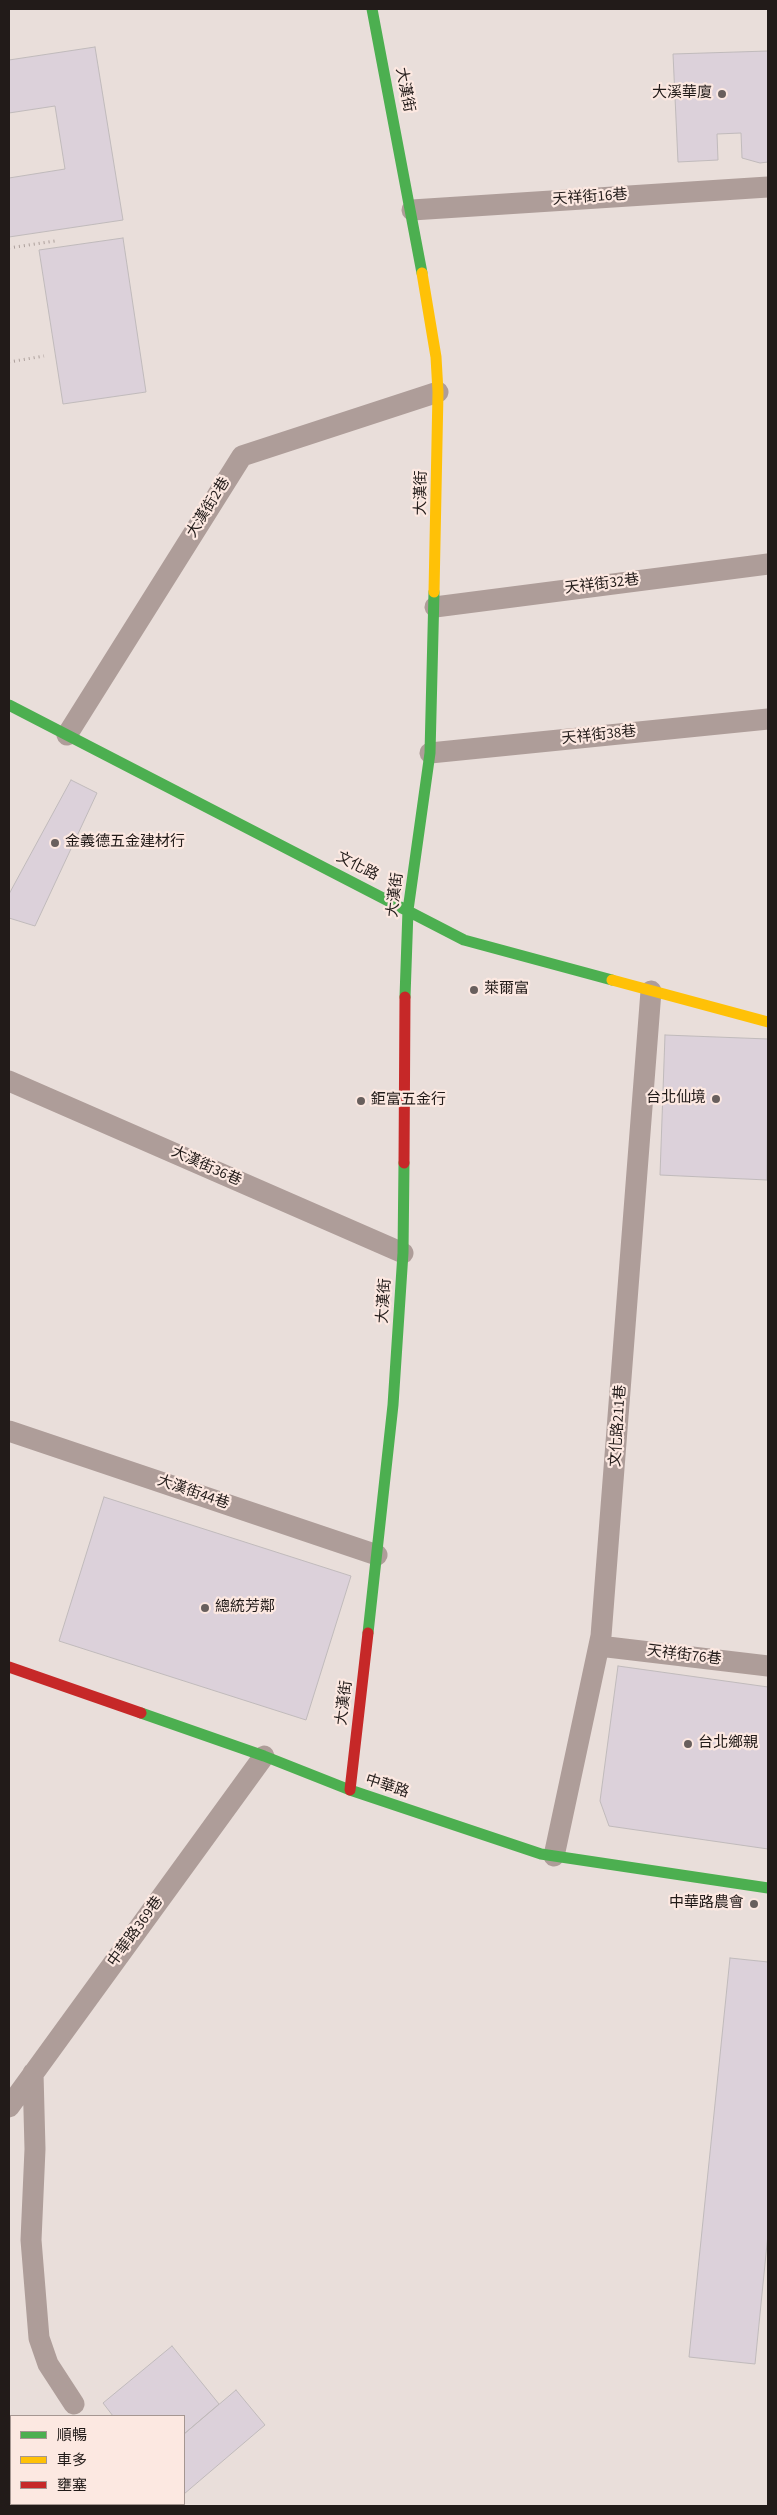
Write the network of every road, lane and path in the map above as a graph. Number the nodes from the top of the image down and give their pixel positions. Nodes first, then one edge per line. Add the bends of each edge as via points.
1 (372, 9) edge
2 (768, 187) edge
3 (412, 210) junction
4 (54, 241) dead end
5 (9, 248) edge
6 (44, 356) dead end
7 (9, 362) edge
8 (438, 392) junction
9 (768, 564) edge
10 (435, 607) junction
11 (9, 705) edge
12 (768, 719) edge
13 (67, 735) junction
14 (430, 753) junction
15 (408, 910) junction
16 (651, 991) junction
17 (768, 1022) edge
18 (9, 1081) edge
19 (403, 1253) junction
20 (9, 1430) edge
21 (377, 1555) junction
22 (599, 1646) junction
23 (768, 1666) edge
24 (9, 1667) edge
25 (264, 1756) junction
26 (350, 1790) junction
27 (554, 1856) junction
28 (768, 1888) edge
29 (33, 2073) junction
30 (9, 2107) edge
31 (74, 2404) dead end

1 - 3 street, 大漢街
2 - 3 lane, 天祥街16巷
3 - 8 street, 大漢街 via 436,357
4 - 5 path
6 - 7 path
8 - 10 street, 大漢街
8 - 13 lane, 大漢街2巷 via 242,456
9 - 10 lane, 天祥街32巷
10 - 14 street, 大漢街
11 - 13 street, 文化路
12 - 14 lane, 天祥街38巷
13 - 15 street, 文化路
14 - 15 street, 大漢街
15 - 16 street, 文化路 via 464,940
15 - 19 street, 大漢街
16 - 17 street, 文化路
16 - 22 lane, 文化路211巷 via 617,1454
18 - 19 lane, 大漢街36巷
19 - 21 street, 大漢街 via 393,1405
20 - 21 lane, 大漢街44巷
21 - 26 street, 大漢街
22 - 23 lane, 天祥街76巷
22 - 27 lane, 文化路211巷
24 - 25 street, 中華路
25 - 26 street, 中華路
25 - 29 lane, 中華路369巷
26 - 27 street, 中華路
27 - 28 street, 中華路
29 - 30 lane, 中華路369巷
29 - 31 lane via 35,2149 31,2240 39,2338 48,2364

